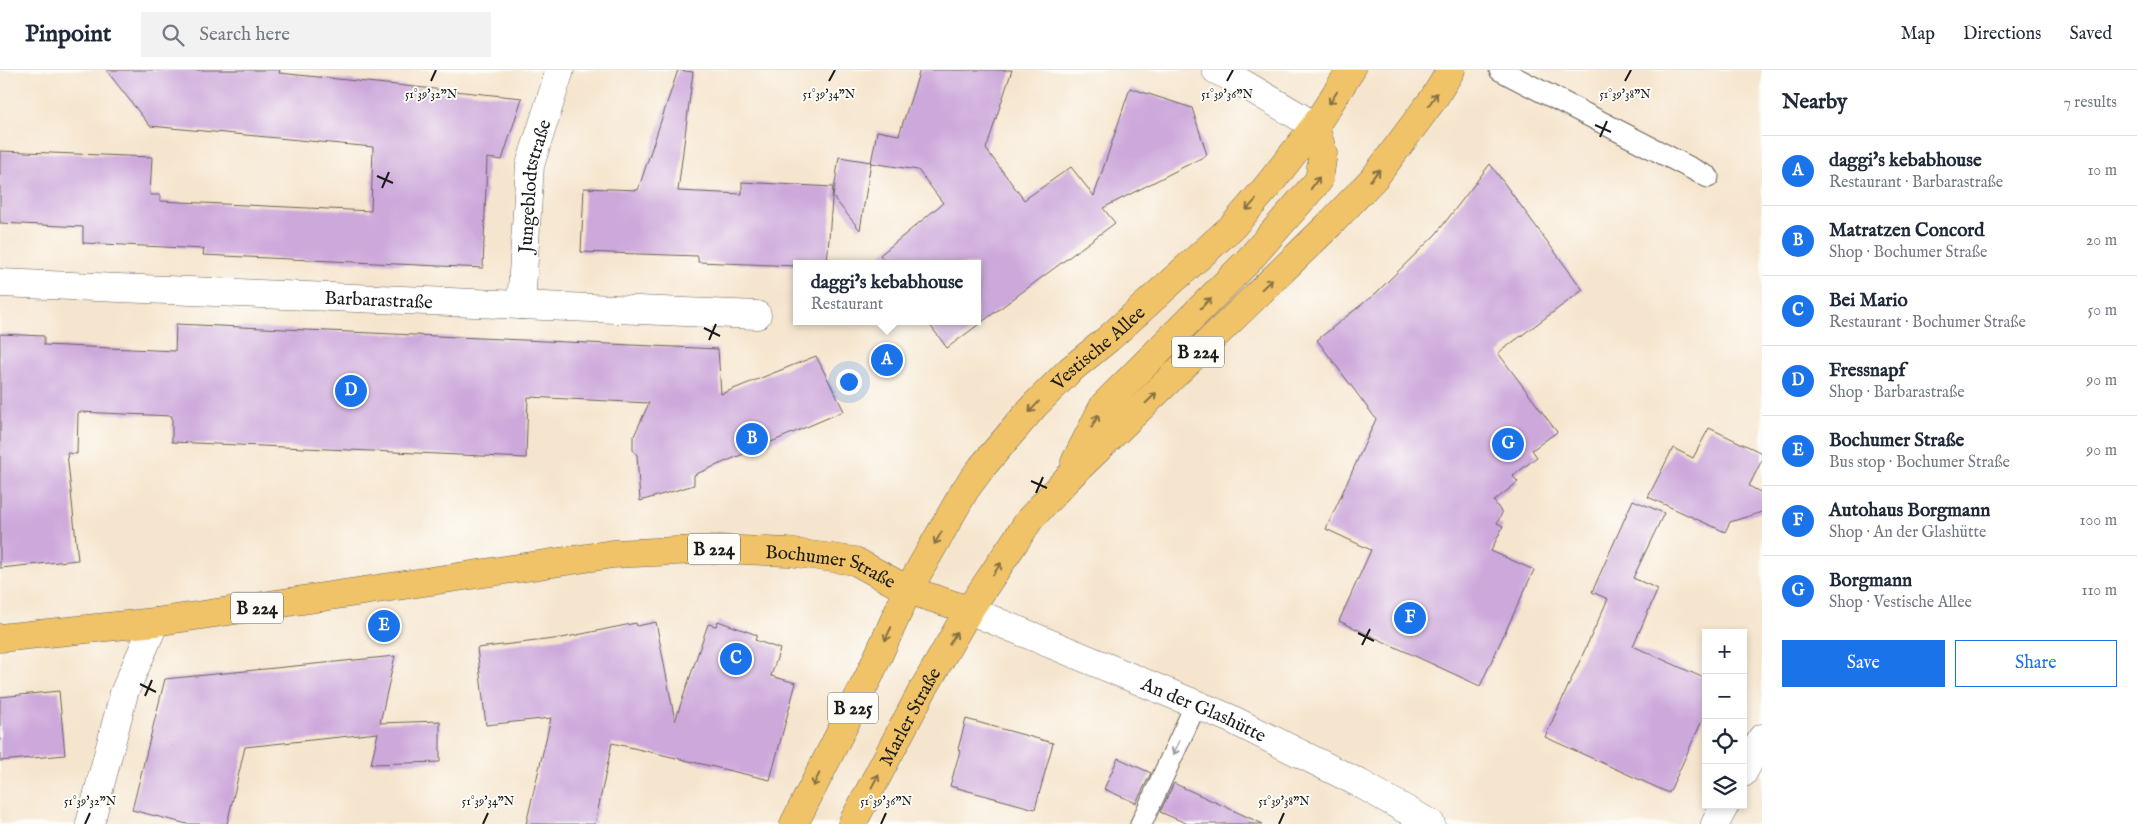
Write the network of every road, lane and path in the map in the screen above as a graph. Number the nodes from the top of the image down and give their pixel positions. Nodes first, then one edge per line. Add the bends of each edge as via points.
1 (560, 70) edge
2 (1216, 70) edge
3 (1352, 70) edge
4 (1451, 70) edge
5 (1500, 70) edge
6 (1315, 126) junction
7 (1708, 177) dead end
8 (0, 283) edge
9 (521, 305) junction
10 (757, 315) dead end
11 (1066, 480) junction
12 (908, 590) junction
13 (969, 610) junction
14 (155, 622) junction
15 (0, 638) edge
16 (1196, 704) junction
17 (1762, 738) edge
18 (1747, 765) edge
19 (1723, 809) edge
20 (90, 824) edge
21 (794, 824) edge
22 (852, 824) edge
23 (1141, 824) edge
24 (1431, 824) edge
25 (1715, 824) edge

1 - 9 street, Jungeblodtstraße via 530,165
2 - 6 street
3 -> 6 main road, Vestische Allee
11 -> 4 main road, B 224 via 1375,177
5 - 7 lane
11 -> 6 main road via 1104,405 1248,261 1319,180 1323,153
6 -> 12 main road, Vestische Allee via 1233,226 1070,370 1034,406 965,490
8 - 9 street, Barbarastraße
9 - 10 street, Barbarastraße
13 -> 11 main road, B 224 via 1030,519
12 - 13 main road, Bochumer Straße / B 224
12 - 14 main road, Bochumer Straße / B 224 via 856,561 788,552 709,549 604,555
12 -> 21 main road, B 225 via 869,676
13 - 16 street, An der Glashütte
22 -> 13 main road, Marler Straße / B 225
14 - 15 main road, Bochumer Straße / B 224
14 - 20 street via 124,693
16 -> 23 lane
16 - 24 street, An der Glashütte via 1360,783
17 - 18 street
19 - 25 street

